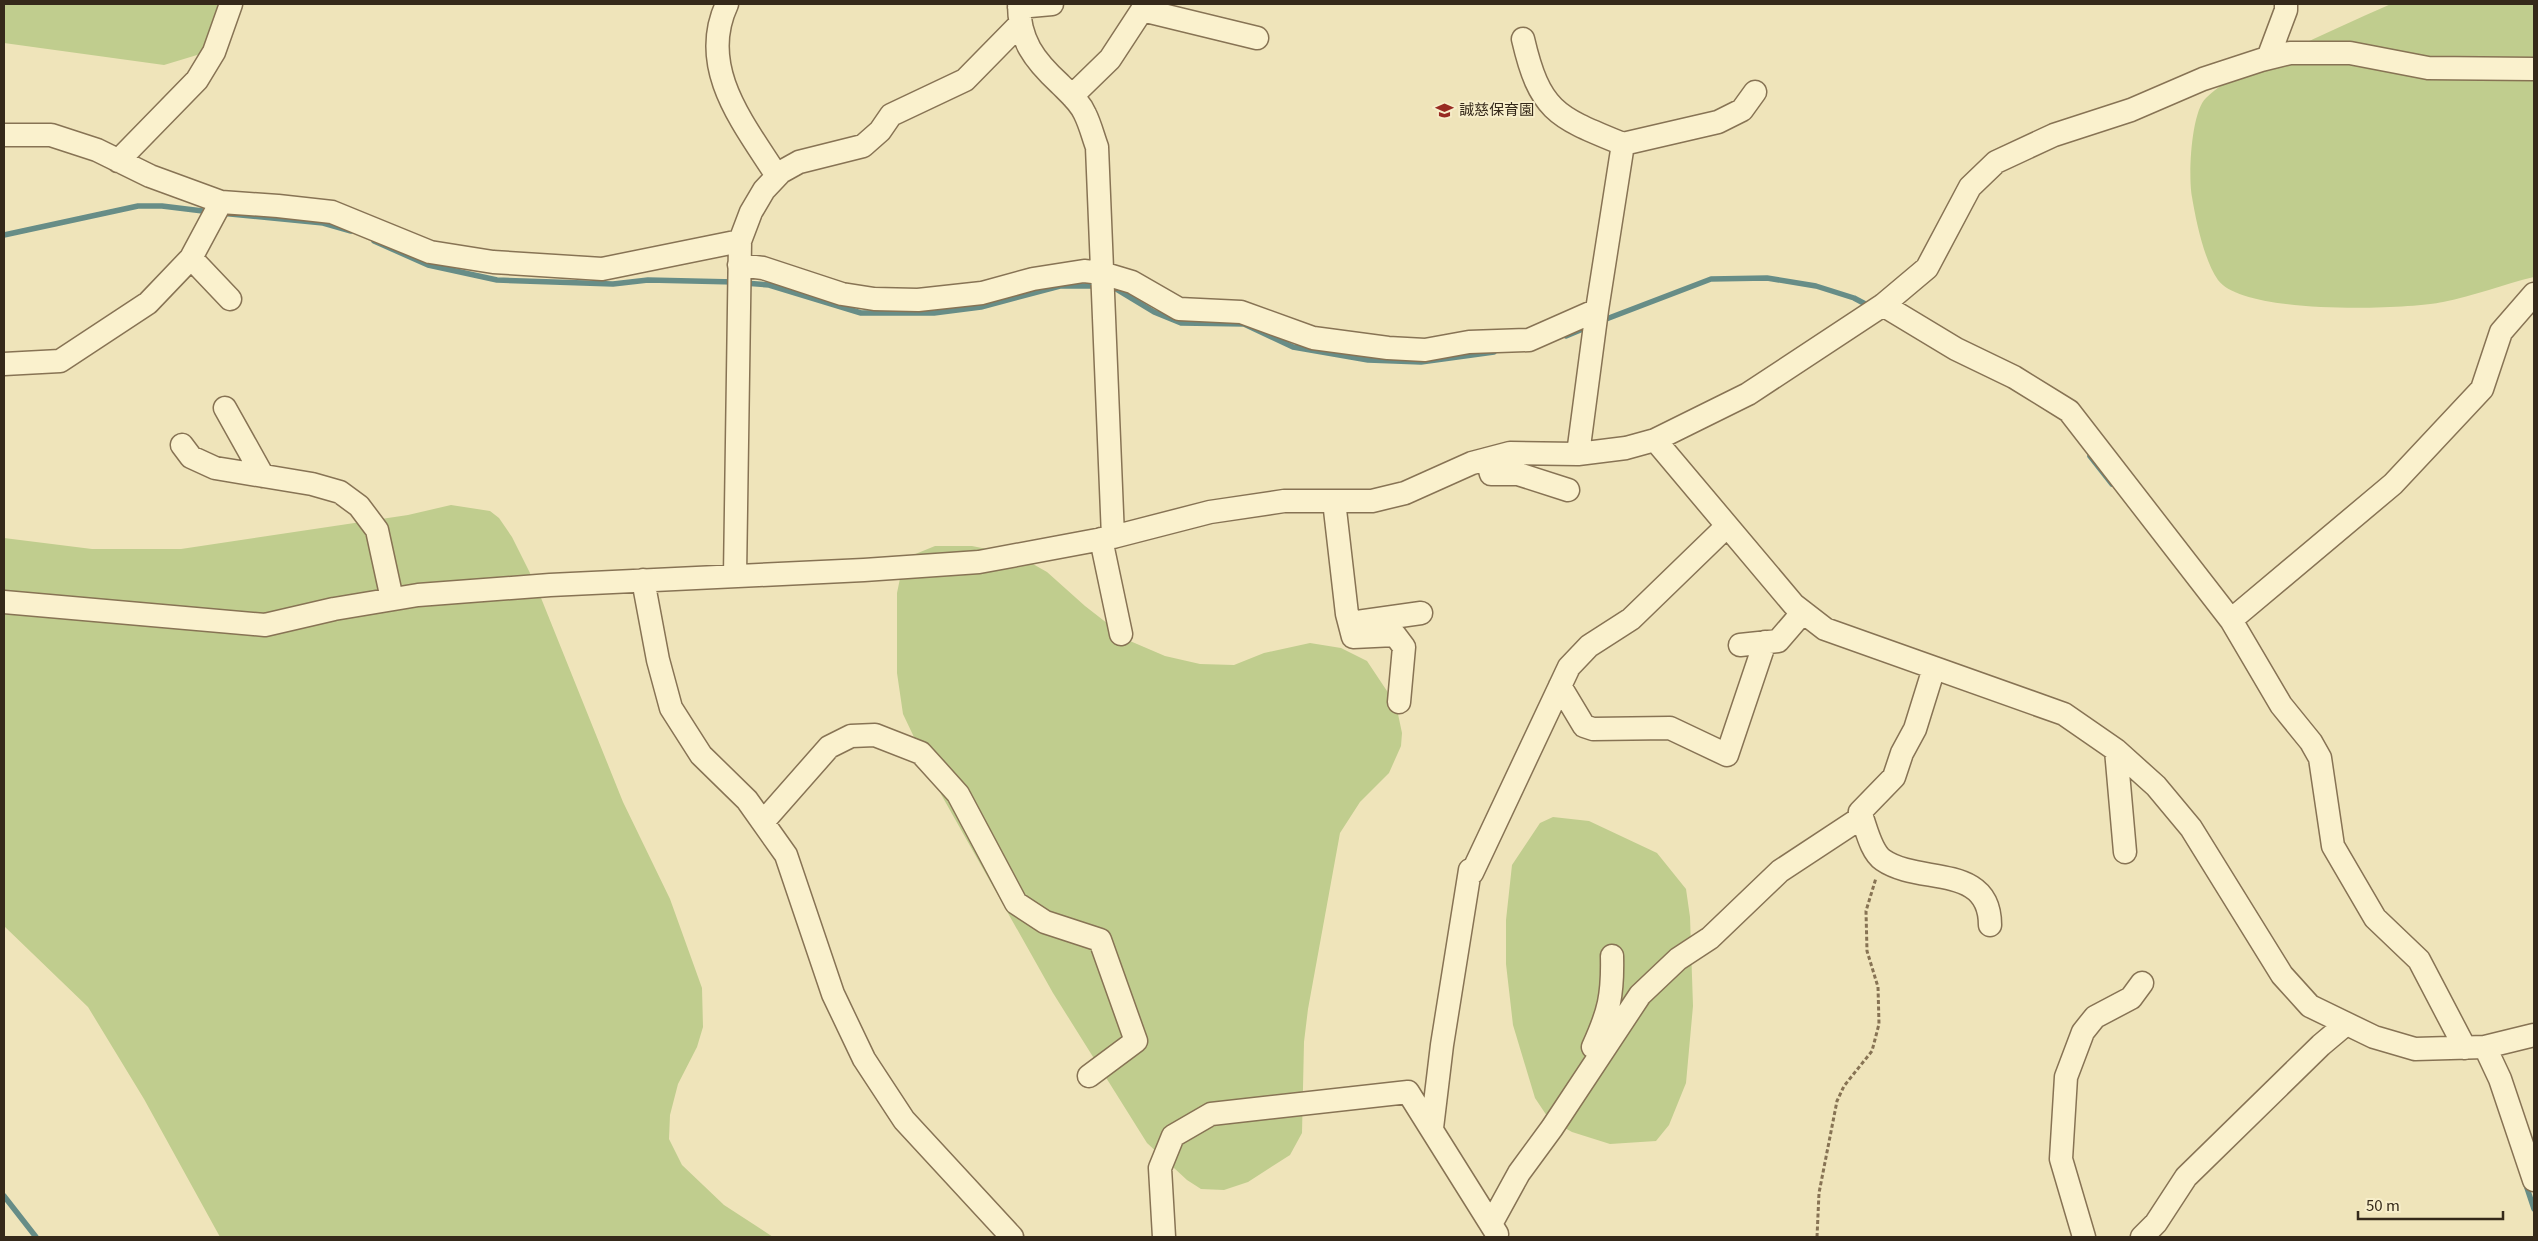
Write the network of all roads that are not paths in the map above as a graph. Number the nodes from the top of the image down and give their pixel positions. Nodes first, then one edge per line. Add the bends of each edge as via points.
1 (231, 4) edge
2 (727, 4) edge
3 (1052, 4) edge
4 (2286, 4) edge
5 (1144, 7) edge
6 (1019, 12) edge
7 (1258, 38) dead end
8 (1523, 39) dead end
9 (2268, 58) junction
10 (2534, 69) edge
11 (1755, 92) dead end
12 (1072, 96) junction
13 (4, 136) edge
14 (1623, 144) junction
15 (118, 161) junction
16 (777, 176) junction
17 (221, 202) junction
18 (740, 241) junction
19 (191, 258) junction
20 (739, 265) junction
21 (1102, 273) junction
22 (2534, 294) edge
23 (230, 299) dead end
24 (1883, 305) junction
25 (1597, 310) junction
26 (4, 364) edge
27 (225, 408) dead end
28 (1655, 440) junction
29 (182, 445) dead end
30 (1578, 454) junction
31 (1487, 459) junction
32 (264, 476) junction
33 (1568, 490) dead end
34 (1334, 501) junction
35 (1727, 526) junction
36 (1107, 538) junction
37 (735, 576) junction
38 (643, 580) junction
39 (392, 600) junction
40 (4, 602) edge
41 (1803, 612) junction
42 (1421, 613) dead end
43 (2231, 620) junction
44 (1350, 623) junction
45 (1121, 634) dead end
46 (1765, 642) junction
47 (1740, 645) dead end
48 (1934, 668) junction
49 (1560, 686) junction
50 (1399, 702) dead end
51 (2116, 750) junction
52 (1862, 817) junction
53 (763, 822) junction
54 (2125, 852) dead end
55 (1990, 925) dead end
56 (1612, 956) dead end
57 (2142, 983) dead end
58 (2346, 1024) junction
59 (2534, 1035) edge
60 (2475, 1048) junction
61 (1589, 1073) junction
62 (1089, 1076) dead end
63 (1432, 1128) junction
64 (2534, 1180) edge
65 (1495, 1231) edge
66 (1012, 1237) edge
67 (1164, 1237) edge
68 (2084, 1237) edge
69 (2142, 1237) edge

1 - 15 street via 214,52 197,80
2 - 16 street via 721,16 718,44 720,73 730,101
3 - 6 street
4 - 9 street
5 - 7 street
5 - 12 street via 1110,59
6 - 12 street via 1040,65
6 - 16 street via 965,80 891,115 880,131 863,146 800,162
8 - 14 street via 1530,70 1546,103 1573,123
9 - 10 street via 2290,53 2350,53 2428,68
9 - 24 street via 2203,78 2131,110 2054,135 1996,162 1970,187 1927,268
11 - 14 street via 1742,110 1718,122
12 - 21 street via 1085,113 1097,147
13 - 15 street via 51,135 97,150
14 - 25 street
15 - 17 street
16 - 18 street via 751,212
17 - 18 street via 332,212 430,252 494,262 602,269
17 - 19 street
18 - 20 street
19 - 23 street
19 - 26 street via 148,303 60,361
20 - 21 street via 763,268 842,294 918,300 982,293 1033,279 1084,271
20 - 37 street
21 - 25 street via 1132,282 1179,309 1241,312 1313,338 1388,348 1425,350 1469,342 1529,340
21 - 36 street
22 - 43 street via 2501,332 2482,388 2393,484
24 - 28 street via 1748,394
24 - 43 street via 1956,349 2014,377 2069,412
25 - 30 street
27 - 32 street
28 - 30 street via 1626,448
28 - 35 street
29 - 32 street via 191,457 215,468
30 - 31 street via 1510,453
31 - 33 street via 1492,474 1518,474
31 - 34 street via 1405,493 1372,501
32 - 39 street via 340,492 359,506 377,530
34 - 36 street via 1284,501 1210,512
34 - 44 street
35 - 41 street
35 - 49 street via 1631,619 1589,646 1570,667
36 - 37 street via 979,562
36 - 45 street
37 - 38 street
38 - 39 street via 418,595
38 - 53 street via 671,708 701,755 747,800
39 - 40 street via 265,625
41 - 46 street via 1778,641
41 - 48 street via 1825,630
42 - 44 street
43 - 60 street via 2281,705 2320,758 2333,846 2375,918 2419,960
44 - 50 street via 1353,637 1396,635 1404,647
46 - 47 street
46 - 49 street via 1727,755 1670,728 1593,730 1584,726
48 - 51 street via 2064,714
48 - 52 street via 1915,729 1894,777 1860,812
49 - 63 street via 1472,873 1470,870
51 - 54 street
51 - 58 street via 2156,786 2191,828 2282,975 2310,1006
52 - 55 street via 1881,859 1900,869 1970,884 1986,900
52 - 61 street via 1780,871 1710,938 1678,959 1640,996
53 - 62 street via 829,747 851,736 875,735 921,753 958,794 1016,903 1045,922 1100,940 1136,1041
53 - 66 street via 786,855 833,994 864,1059 904,1120
56 - 61 street via 1613,986 1608,1012 1592,1049
57 - 68 street via 2131,998 2095,1016 2083,1032 2066,1077 2061,1159
58 - 60 street via 2374,1037 2415,1049
58 - 69 street via 2320,1045 2186,1176 2156,1223
59 - 60 street
60 - 64 street via 2500,1079
61 - 65 street via 1519,1173
63 - 65 street
63 - 67 street via 1408,1092 1211,1114 1173,1136 1160,1168

